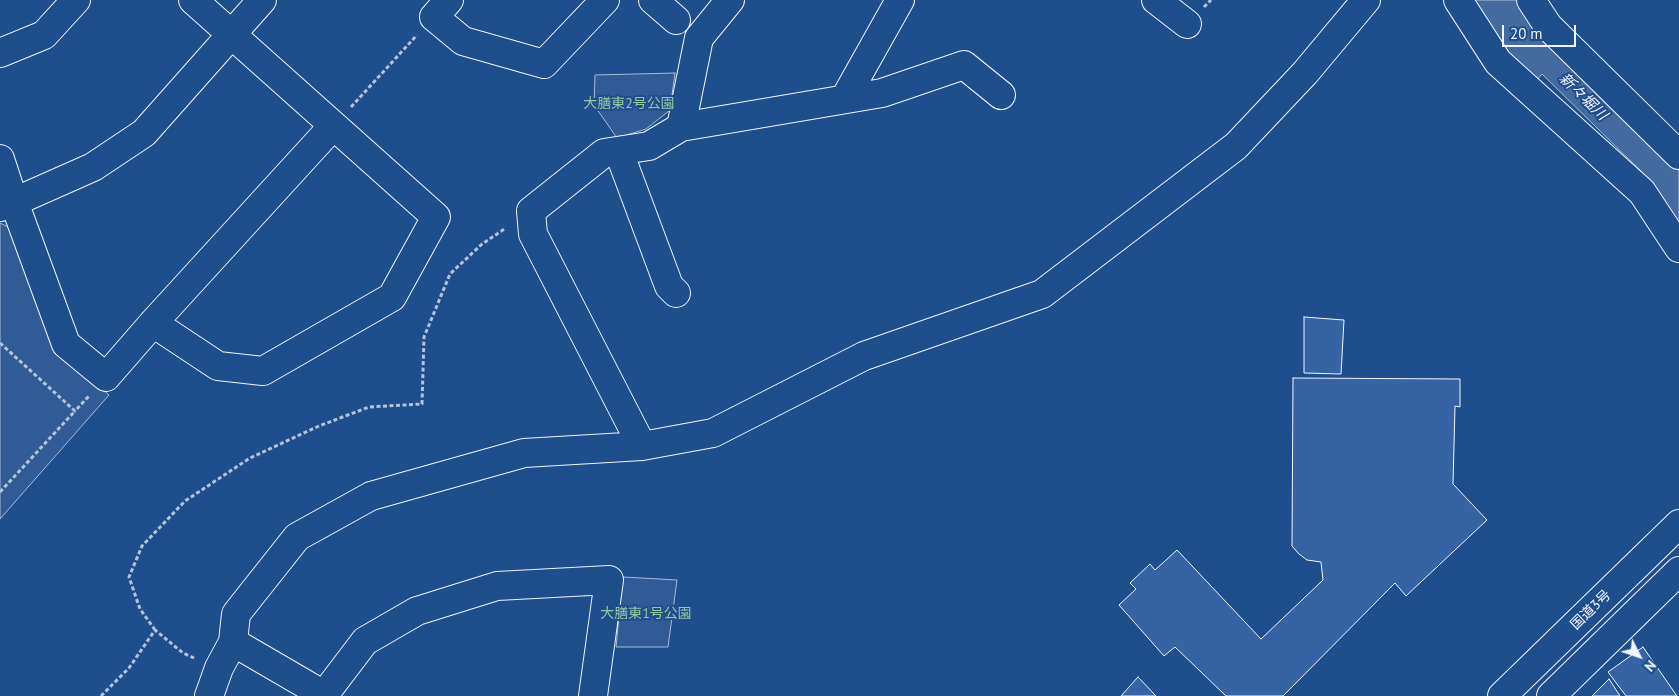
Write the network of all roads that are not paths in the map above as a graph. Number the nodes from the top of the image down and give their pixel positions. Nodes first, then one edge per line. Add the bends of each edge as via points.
1 (76, 0) edge
2 (193, 0) edge
3 (262, 0) edge
4 (605, 0) edge
5 (653, 0) edge
6 (730, 0) edge
7 (900, 0) edge
8 (1156, 0) edge
9 (1366, 0) edge
10 (1458, 0) edge
11 (1530, 0) edge
12 (441, 8) edge
13 (676, 20) dead end
14 (1187, 24) dead end
15 (232, 34) junction
16 (0, 53) edge
17 (1001, 94) dead end
18 (845, 98) junction
19 (333, 126) junction
20 (681, 127) junction
21 (618, 152) junction
22 (1679, 156) edge
23 (0, 159) edge
24 (7, 205) edge
25 (1672, 238) edge
26 (676, 292) dead end
27 (153, 323) junction
28 (642, 446) junction
29 (1679, 524) edge
30 (1679, 571) edge
31 (233, 642) junction
32 (209, 696) edge
33 (593, 696) edge
34 (1502, 696) edge
35 (1550, 696) edge

1 - 16 main road via 44,35
2 - 15 main road
3 - 15 main road
4 - 12 main road via 544,64 463,41
5 - 13 main road
6 - 20 main road via 699,38
7 - 18 main road
8 - 14 main road
9 - 28 main road via 1305,73 1236,146 1042,294 864,356 714,432
10 - 25 main road via 1498,62 1642,192
11 - 22 main road via 1548,26
15 - 19 main road
15 - 24 main road via 144,133 93,167
17 - 18 main road via 964,65 882,93
18 - 20 main road
19 - 27 main road
19 - 27 main road via 436,217 392,297 263,372 218,366
20 - 21 main road via 649,146
21 - 26 main road via 669,286
21 - 28 main road via 604,153 531,211 532,234
23 - 24 main road
24 - 27 main road via 66,344 106,377
28 - 31 main road via 524,453 371,496 297,537 236,614
29 - 34 main road, 国道3号
30 - 35 main road
31 - 32 main road via 218,668
31 - 33 main road via 324,695 365,641 417,611 497,586 609,580

